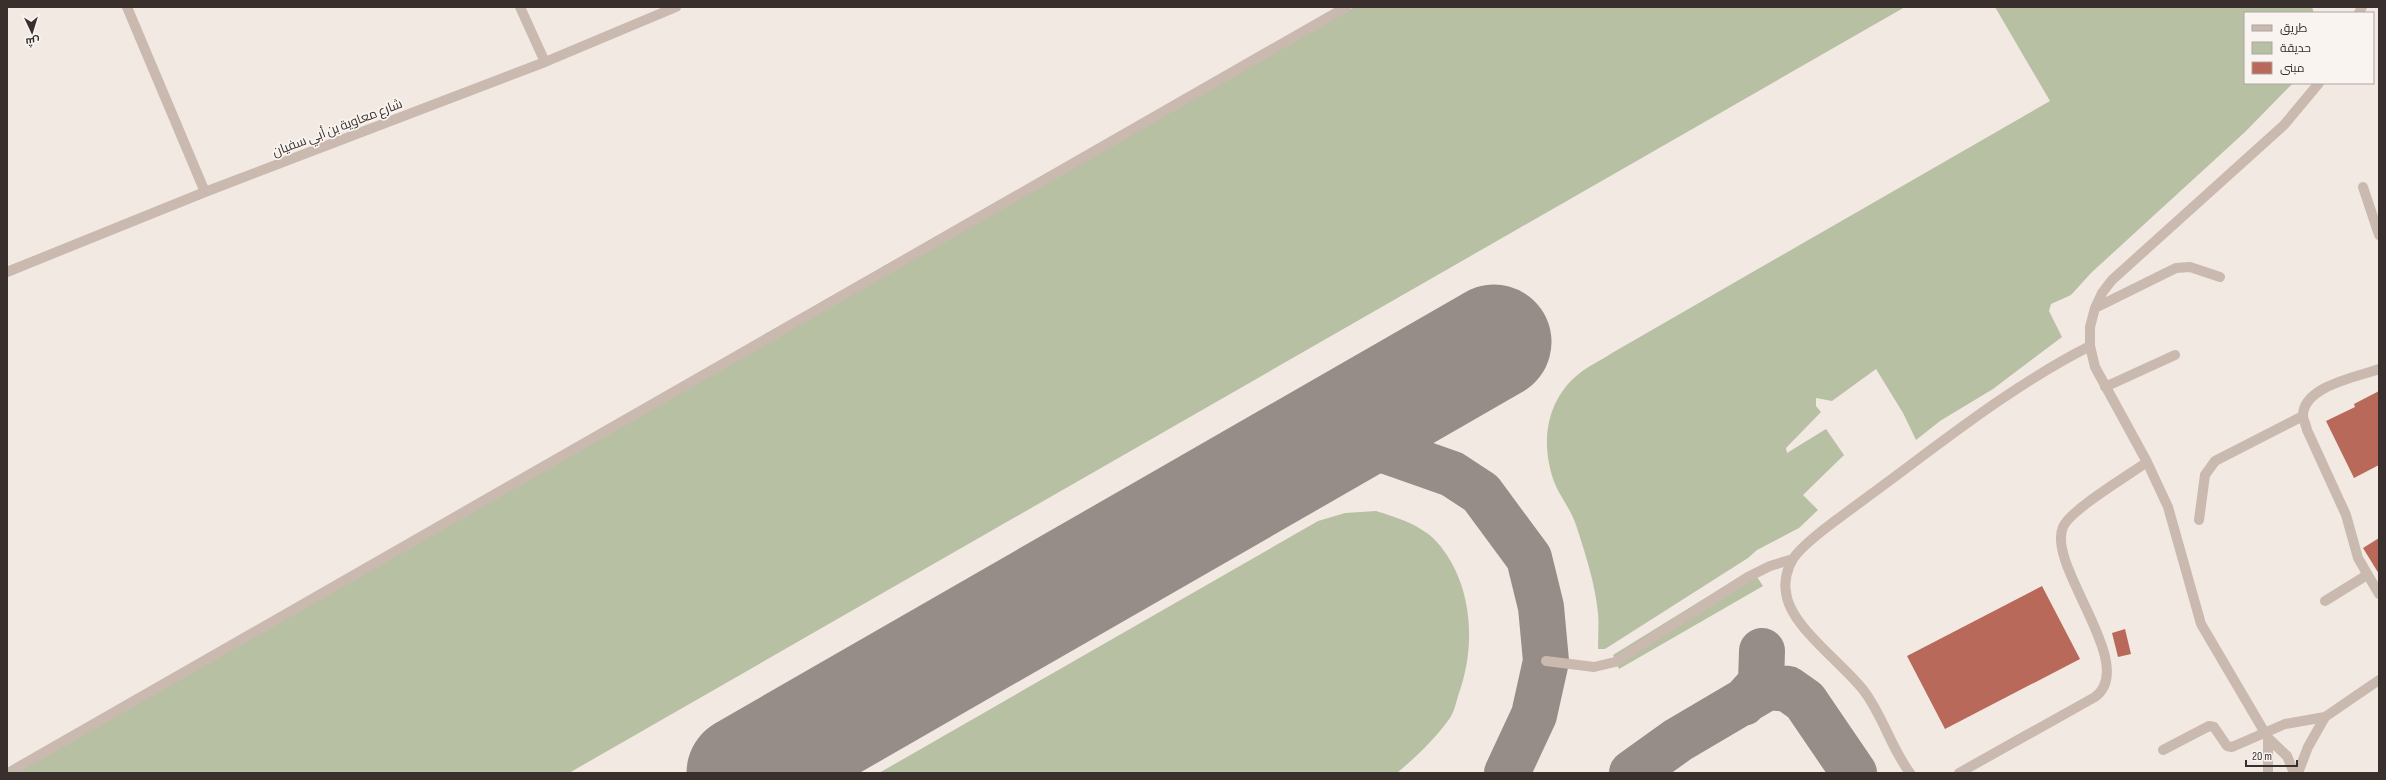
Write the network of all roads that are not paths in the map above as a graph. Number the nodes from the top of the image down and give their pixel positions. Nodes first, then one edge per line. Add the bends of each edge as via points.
1 (127, 7) edge
2 (520, 7) edge
3 (676, 7) edge
4 (1346, 7) edge
5 (545, 62) junction
6 (2318, 84) edge
7 (2363, 187) dead end
8 (204, 192) junction
9 (2379, 235) edge
10 (7, 272) edge
11 (2220, 277) dead end
12 (2095, 308) junction
13 (2090, 346) junction
14 (2175, 355) dead end
15 (2379, 369) edge
16 (2105, 387) junction
17 (2303, 416) junction
18 (2147, 462) junction
19 (2199, 520) dead end
20 (1793, 559) junction
21 (2367, 575) junction
22 (2379, 594) edge
23 (2325, 601) dead end
24 (1546, 660) dead end
25 (2379, 680) edge
26 (2324, 717) junction
27 (2267, 735) junction
28 (2163, 750) dead end
29 (8, 773) edge
30 (1910, 773) edge
31 (1959, 773) edge
32 (2268, 773) edge
33 (2294, 773) edge
34 (2298, 773) edge

1 - 8 street
2 - 5 street
3 - 5 street, شارع معاوية بن أبي سفيان
4 - 29 street
5 - 8 street, شارع معاوية بن أبي سفيان
6 - 12 street via 2284,125 2112,280
7 - 9 street
8 - 10 street, شارع معاوية بن أبي سفيان
11 - 12 street via 2190,267 2176,268
12 - 13 street via 2090,327
13 - 16 street
13 - 20 street via 2031,379 1855,507 1803,548
14 - 16 street
15 - 17 street via 2313,394 2306,404
16 - 18 street
17 - 19 street via 2215,461 2205,475
17 - 21 street via 2349,521 2358,558
18 - 27 street via 2168,507 2200,624
18 - 31 street via 2073,514 2062,532 2062,545 2070,573 2100,642 2107,672 2106,686 2095,697
20 - 24 street via 1770,566 1748,577 1615,662 1594,667
20 - 30 street via 1787,575 1785,592 1789,608 1798,623 1854,678
21 - 22 street
21 - 23 street
25 - 26 street
26 - 27 street via 2298,720
26 - 34 street
27 - 28 street via 2229,747 2214,727 2209,726
27 - 32 street
27 - 33 street via 2287,756

